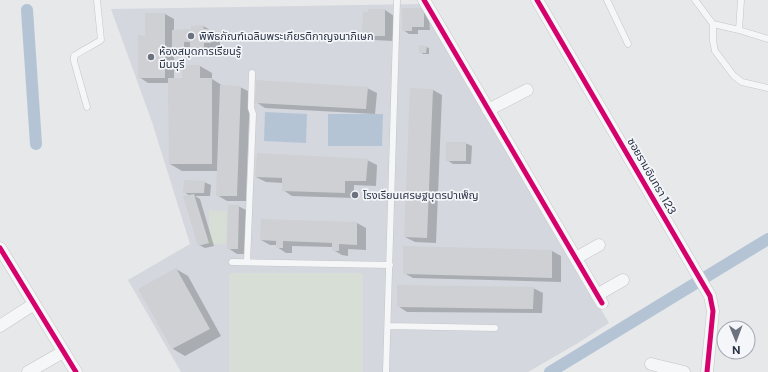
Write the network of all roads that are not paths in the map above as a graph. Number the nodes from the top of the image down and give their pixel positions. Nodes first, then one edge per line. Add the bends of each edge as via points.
1 (98, 0) edge
2 (397, 0) edge
3 (424, 0) edge
4 (537, 0) edge
5 (607, 0) edge
6 (695, 0) edge
7 (741, 0) edge
8 (713, 24) junction
9 (740, 30) junction
10 (768, 39) edge
11 (628, 44) dead end
12 (252, 73) dead end
13 (768, 88) edge
14 (527, 90) dead end
15 (87, 107) dead end
16 (488, 110) junction
17 (599, 245) dead end
18 (0, 248) edge
19 (576, 258) junction
20 (4, 262) edge
21 (232, 262) dead end
22 (247, 262) junction
23 (390, 265) junction
24 (623, 280) dead end
25 (34, 304) junction
26 (0, 326) edge
27 (388, 326) junction
28 (495, 328) dead end
29 (63, 352) junction
30 (652, 364) dead end
31 (28, 372) edge
32 (76, 372) edge
33 (386, 372) edge
34 (684, 372) edge
35 (707, 372) edge

1 - 15 lane via 101,40 74,56 76,72
2 - 23 lane
3 - 16 street
4 - 35 street, ซอยรามอินทรา 123 via 710,296 713,311
5 - 11 lane
6 - 8 lane
7 - 9 lane
8 - 9 lane
8 - 13 lane via 716,51 734,76 742,82
9 - 10 lane
12 - 22 lane via 253,114
14 - 16 street
16 - 19 street
17 - 19 street
18 - 20 street
19 - 24 street via 599,299
20 - 25 street
21 - 22 lane
22 - 23 lane
23 - 27 lane
25 - 26 street
25 - 29 street
27 - 28 lane
27 - 33 lane
29 - 31 street
29 - 32 street
30 - 34 street

